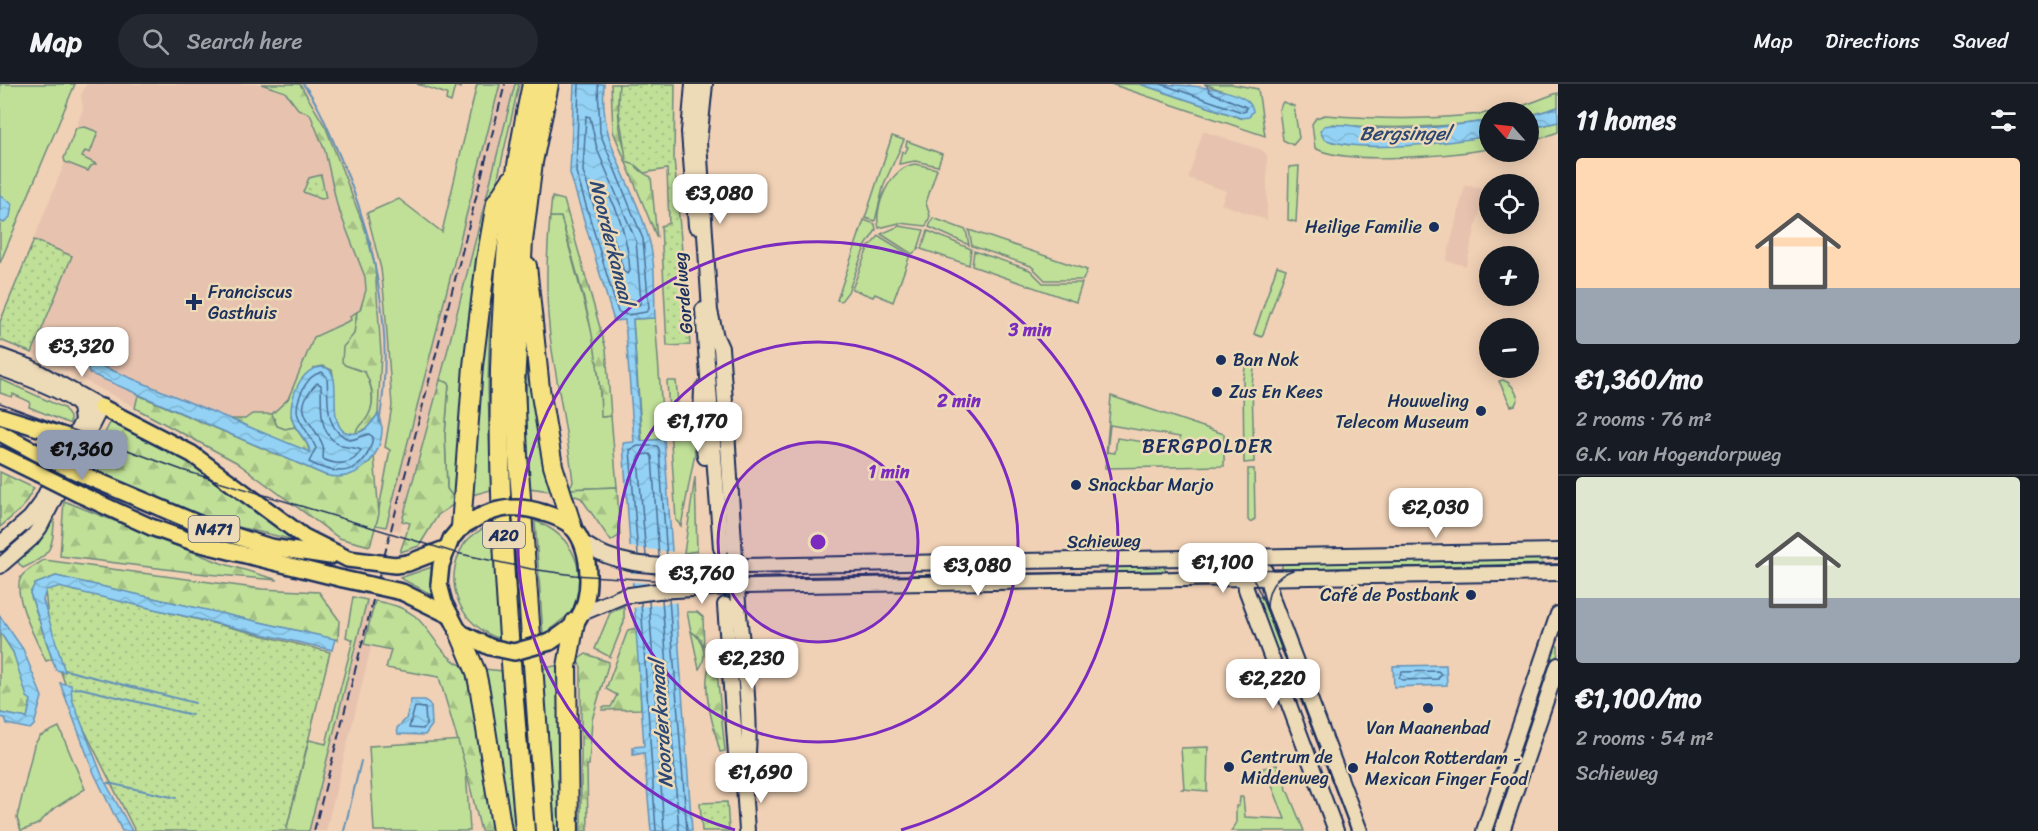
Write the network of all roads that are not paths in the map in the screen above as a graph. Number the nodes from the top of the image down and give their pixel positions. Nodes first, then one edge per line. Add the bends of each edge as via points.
1 (532, 84) edge
2 (549, 84) edge
3 (693, 84) edge
4 (705, 84) edge
5 (514, 176) junction
6 (523, 241) junction
7 (710, 311) junction
8 (706, 355) junction
9 (0, 356) edge
10 (0, 368) edge
11 (101, 407) junction
12 (0, 416) edge
13 (82, 420) junction
14 (0, 434) edge
15 (78, 443) junction
16 (0, 455) edge
17 (572, 526) junction
18 (461, 527) junction
19 (583, 543) junction
20 (0, 544) edge
21 (447, 548) junction
22 (1558, 551) edge
23 (1242, 557) junction
24 (1262, 557) junction
25 (348, 559) junction
26 (0, 566) edge
27 (713, 566) junction
28 (737, 566) junction
29 (1554, 576) edge
30 (1243, 578) junction
31 (1266, 578) junction
32 (726, 587) junction
33 (1558, 614) edge
34 (577, 618) junction
35 (455, 624) junction
36 (1554, 640) edge
37 (1558, 664) edge
38 (743, 779) junction
39 (739, 793) junction
40 (502, 831) edge
41 (525, 831) edge
42 (545, 831) edge
43 (569, 831) edge
44 (741, 831) edge
45 (747, 831) edge
46 (1336, 831) edge
47 (1359, 831) edge
48 (1484, 831) edge
49 (1502, 831) edge

1 - 5 highway, A20
2 - 6 highway, A20 via 533,162
3 - 8 main road, Gordelweg via 689,152
4 - 7 main road, Gordelweg via 699,142
5 - 18 highway, A20 via 496,203 486,260
5 - 41 highway, A20 via 500,312 498,385 512,676
6 - 17 highway, A20 via 553,466
6 - 42 highway, A20 via 516,350 518,456
7 - 8 main road, Gordelweg via 723,547
7 - 28 main road, Gordelweg via 722,348
8 - 27 main road, Gordelweg via 702,361 701,415
9 - 11 main road via 30,367
10 - 13 main road via 38,382 72,401 80,408
11 - 13 main road via 90,410
11 - 15 main road
11 - 25 main road via 192,454 304,537
12 - 15 main road
13 - 15 main road
14 - 25 main road, N471, bridge via 157,508 211,528 270,547
15 - 20 main road via 30,518
15 - 26 main road via 40,527
16 - 35 main road, N471, bridge via 151,527 193,542 402,592
17 - 18 main road, bridge via 544,513 516,507 497,509
17 - 19 main road
18 - 21 main road
19 - 27 main road, Schieweg via 613,559 650,566
19 - 34 main road via 587,585
21 - 25 main road, N471, bridge via 395,565
21 - 35 main road via 439,584
22 - 24 main road, Schieweg
23 - 24 main road, Schieweg
23 - 28 main road, Schieweg
23 - 30 main road
24 - 31 main road
27 - 28 main road, Schieweg
27 - 32 main road, Gordelweg
28 - 32 main road, Gordelweg
29 - 31 main road
30 - 31 main road
30 - 32 main road
30 - 46 main road
31 - 47 main road
32 - 34 main road via 614,598
32 - 38 main road, Gordelweg via 747,711 748,768
32 - 39 main road, Gordelweg via 730,769 734,789
33 - 36 main road
34 - 35 main road, bridge via 550,642 514,652 490,647
34 - 43 highway via 567,667
35 - 40 highway via 476,672
36 - 48 main road
37 - 49 main road
38 - 39 main road, Gordelweg via 728,605
38 - 45 main road, Gordelweg
39 - 44 main road, Gordelweg

